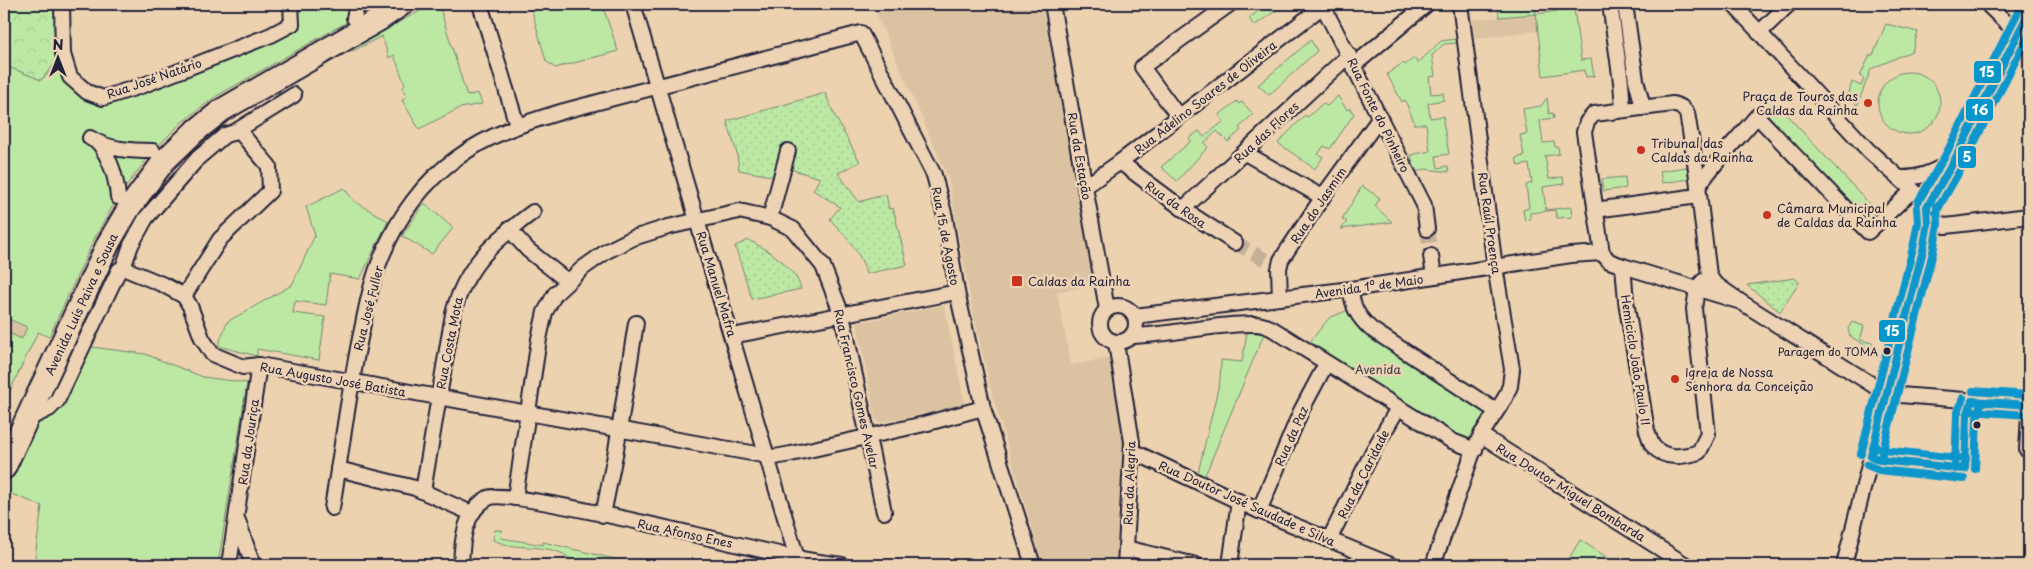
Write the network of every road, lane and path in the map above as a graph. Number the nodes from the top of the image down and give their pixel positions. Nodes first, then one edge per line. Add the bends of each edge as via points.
1 (62, 4) edge
2 (291, 4) edge
3 (376, 4) edge
4 (402, 4) edge
5 (480, 4) edge
6 (633, 4) edge
7 (1052, 4) edge
8 (1230, 4) edge
9 (1427, 4) edge
10 (1460, 4) edge
11 (1610, 4) edge
12 (1625, 4) edge
13 (1734, 4) edge
14 (1789, 4) edge
15 (1987, 4) edge
16 (1323, 5) edge
17 (356, 11) edge
18 (2029, 12) edge
19 (1759, 33) junction
20 (2018, 34) junction
21 (1351, 60) junction
22 (658, 85) junction
23 (294, 95) dead end
24 (1643, 107) junction
25 (1623, 110) junction
26 (1179, 117) junction
27 (1379, 119) junction
28 (516, 125) junction
29 (236, 132) junction
30 (153, 151) junction
31 (788, 152) dead end
32 (1245, 153) junction
33 (1954, 161) junction
34 (1120, 162) junction
35 (1899, 178) junction
36 (1086, 186) junction
37 (1913, 190) junction
38 (1698, 191) junction
39 (1322, 196) junction
40 (118, 197) junction
41 (1927, 207) junction
42 (1183, 209) junction
43 (1596, 210) junction
44 (533, 212) dead end
45 (2029, 216) edge
46 (770, 218) junction
47 (697, 220) junction
48 (1928, 223) junction
49 (1427, 229) tunnel mouth
50 (509, 230) junction
51 (1235, 243) tunnel mouth
52 (1431, 256) tunnel mouth
53 (1606, 257) junction
54 (1623, 266) junction
55 (1495, 267) junction
56 (123, 268) junction
57 (1709, 275) junction
58 (1434, 276) junction
59 (567, 281) junction
60 (1697, 288) junction
61 (1351, 289) junction
62 (957, 292) junction
63 (184, 296) junction
64 (1280, 298) junction
65 (1741, 302) junction
66 (1107, 309) junction
67 (842, 315) junction
68 (1135, 316) junction
69 (636, 323) dead end
70 (732, 336) junction
71 (1132, 336) junction
72 (1116, 343) junction
73 (1326, 364) junction
74 (259, 365) junction
75 (350, 381) junction
76 (1888, 394) junction
77 (439, 398) junction
78 (2029, 405) edge
79 (983, 408) junction
80 (1398, 408) junction
81 (1496, 411) junction
82 (528, 413) junction
83 (2029, 414) edge
84 (26, 420) junction
85 (619, 429) junction
86 (4, 435) edge
87 (869, 435) junction
88 (1481, 435) junction
89 (1475, 450) junction
90 (2027, 450) dead end
91 (1132, 451) junction
92 (768, 456) junction
93 (4, 468) edge
94 (338, 469) junction
95 (423, 490) junction
96 (515, 498) junction
97 (1239, 501) junction
98 (332, 508) dead end
99 (1259, 511) junction
100 (884, 512) dead end
101 (471, 513) junction
102 (603, 515) junction
103 (237, 518) junction
104 (1329, 540) junction
105 (1126, 548) junction
106 (798, 562) edge
107 (229, 565) edge
108 (253, 565) edge
109 (462, 565) edge
110 (842, 565) edge
111 (1034, 565) edge
112 (1125, 565) edge
113 (1196, 565) edge
114 (1230, 565) edge
115 (1391, 565) edge
116 (1433, 565) edge
117 (1686, 565) edge
118 (1844, 565) edge

1 - 2 street, Rua José Natário via 63,54 70,77 87,92 104,98 271,35 292,24
3 - 17 main road, Avenida Luís Paiva e Sousa
4 - 84 main road, Avenida Luís Paiva e Sousa via 222,110 164,161 129,208 109,242
5 - 28 street
6 - 22 street, Rua Manuel Mafra
7 - 36 street, Rua da Estação
8 - 26 street via 1142,68
9 - 21 street, Rua das Flores
10 - 55 street, Rua Raúl Proença
11 - 25 street
12 - 24 street
13 - 19 street
14 - 19 street
15 - 20 street
16 - 21 street, Rua Fonte do Pinheiro
16 - 26 street, Rua Adelino Soares de Oliveira
17 - 30 main road, Avenida Luís Paiva e Sousa via 215,97
18 - 20 street
19 - 35 street via 1869,152
20 - 33 street
21 - 27 street, Rua Fonte do Pinheiro
21 - 32 street, Rua das Flores
22 - 28 street, Rua José Fuller
22 - 47 street, Rua Manuel Mafra
22 - 62 street, Rua 15 de Agosto via 861,33 934,175 945,217
23 - 29 street
24 - 25 street
24 - 38 street via 1673,104 1687,113
25 - 43 street via 1594,114 1584,132
26 - 34 street, Rua Adelino Soares de Oliveira
27 - 39 street, Rua do Jasmim
27 - 49 street, Rua Fonte do Pinheiro via 1424,205
28 - 75 street, Rua José Fuller via 457,158 409,207 381,256
29 - 56 street via 225,135 198,158 146,218 131,244
29 - 63 street via 269,166 270,191 220,238
30 - 40 main road, Avenida Luís Paiva e Sousa
30 - 40 street via 133,151 95,141 111,162
31 - 46 street
32 - 39 street
32 - 42 street, Rua das Flores
33 - 35 street via 1923,177
33 - 41 street
34 - 36 street, Rua Adelino Soares de Oliveira
34 - 42 street, Rua da Rosa
35 - 37 street
36 - 66 street, Rua da Estação
37 - 38 street via 1868,232 1757,116 1713,165
37 - 41 street
38 - 43 street
38 - 57 street
39 - 64 street, Rua do Jasmim via 1276,267
40 - 86 main road, Avenida Luís Paiva e Sousa via 96,235
41 - 48 street
42 - 51 street, Rua da Rosa
43 - 53 street
44 - 50 street, Rua Costa Mota
45 - 48 street via 1946,226
46 - 47 street, Rua Francisco Gomes Avelar via 739,211
46 - 67 street, Rua Francisco Gomes Avelar via 793,229 810,247 823,266
47 - 59 street, Rua Francisco Gomes Avelar via 634,238 607,251
47 - 70 street, Rua Manuel Mafra
48 - 76 street
50 - 59 street
50 - 77 street, Rua Costa Mota via 481,257 458,293
52 - 58 street
53 - 54 street
53 - 55 street, Avenida 1º de Maio via 1571,255
54 - 60 street
54 - 60 street, Hemiciclo João Paulo II via 1647,431 1652,446 1666,455 1685,457 1698,452 1708,434 1694,309
55 - 58 street, Avenida 1º de Maio
55 - 81 street, Rua Raúl Proença via 1512,369 1510,386
56 - 63 street
56 - 84 street via 119,270 57,401 49,409
57 - 60 street
57 - 65 street via 1714,283
58 - 61 street, Avenida 1º de Maio
59 - 82 street, Rua Francisco Gomes Avelar via 545,312
60 - 65 street
61 - 64 street, Avenida 1º de Maio
61 - 81 street via 1353,308 1371,329
62 - 67 street
62 - 79 street, Rua 15 de Agosto
63 - 74 street, Rua Augusto José Batista via 212,354 243,367
64 - 68 street, Avenida 1º de Maio
65 - 76 street
66 - 68 street via 1122,306
66 - 72 street via 1100,319 1100,330 1106,339
67 - 70 street
67 - 87 street, Rua Francisco Gomes Avelar
68 - 71 street via 1136,327
69 - 85 street
70 - 92 street, Rua Manuel Mafra
71 - 72 street
71 - 73 street via 1258,323
72 - 91 street, Rua da Alegria
73 - 80 street
73 - 99 street, Rua da Paz via 1301,411
74 - 75 street, Rua Augusto José Batista
74 - 103 street, Rua da Jouriça
75 - 77 street, Rua Augusto José Batista
75 - 94 street, Rua José Fuller
76 - 78 street
76 - 118 street
77 - 82 street, Rua Augusto José Batista
77 - 95 street, Rua Costa Mota
79 - 87 street, Rua Augusto José Batista
79 - 111 street, Rua 15 de Agosto
80 - 89 street
80 - 104 street, Rua da Caridade
81 - 88 street, Rua Raúl Proença
82 - 85 street, Rua Augusto José Batista
82 - 96 street, Rua Francisco Gomes Avelar
83 - 90 street
84 - 93 main road, Avenida Luís Paiva e Sousa
85 - 92 street, Rua Augusto José Batista
85 - 102 street
87 - 92 street, Rua Augusto José Batista via 791,454
87 - 100 street, Rua Francisco Gomes Avelar
88 - 89 street, Rua Raúl Proença
88 - 117 street, Rua Doutor Miguel Bombarda
89 - 116 street, Rua Raúl Proença
91 - 97 street, Rua Doutor José Saudade e Silva
91 - 105 street, Rua da Alegria
92 - 106 street, Rua Manuel Mafra
94 - 95 street
94 - 98 street, Rua José Fuller
95 - 101 street
96 - 101 street, Rua Afonso Enes via 489,498
96 - 102 street, Rua Afonso Enes
97 - 99 street, Rua Doutor José Saudade e Silva
97 - 114 street
99 - 104 street, Rua Doutor José Saudade e Silva
101 - 109 street via 465,530
102 - 106 street, Rua Afonso Enes
103 - 107 street, Rua da Jouriça
103 - 108 street, Rua da Jouriça
104 - 115 street, Rua Doutor José Saudade e Silva
105 - 112 street, Rua da Alegria
105 - 113 street
106 - 110 street, Rua Afonso Enes

